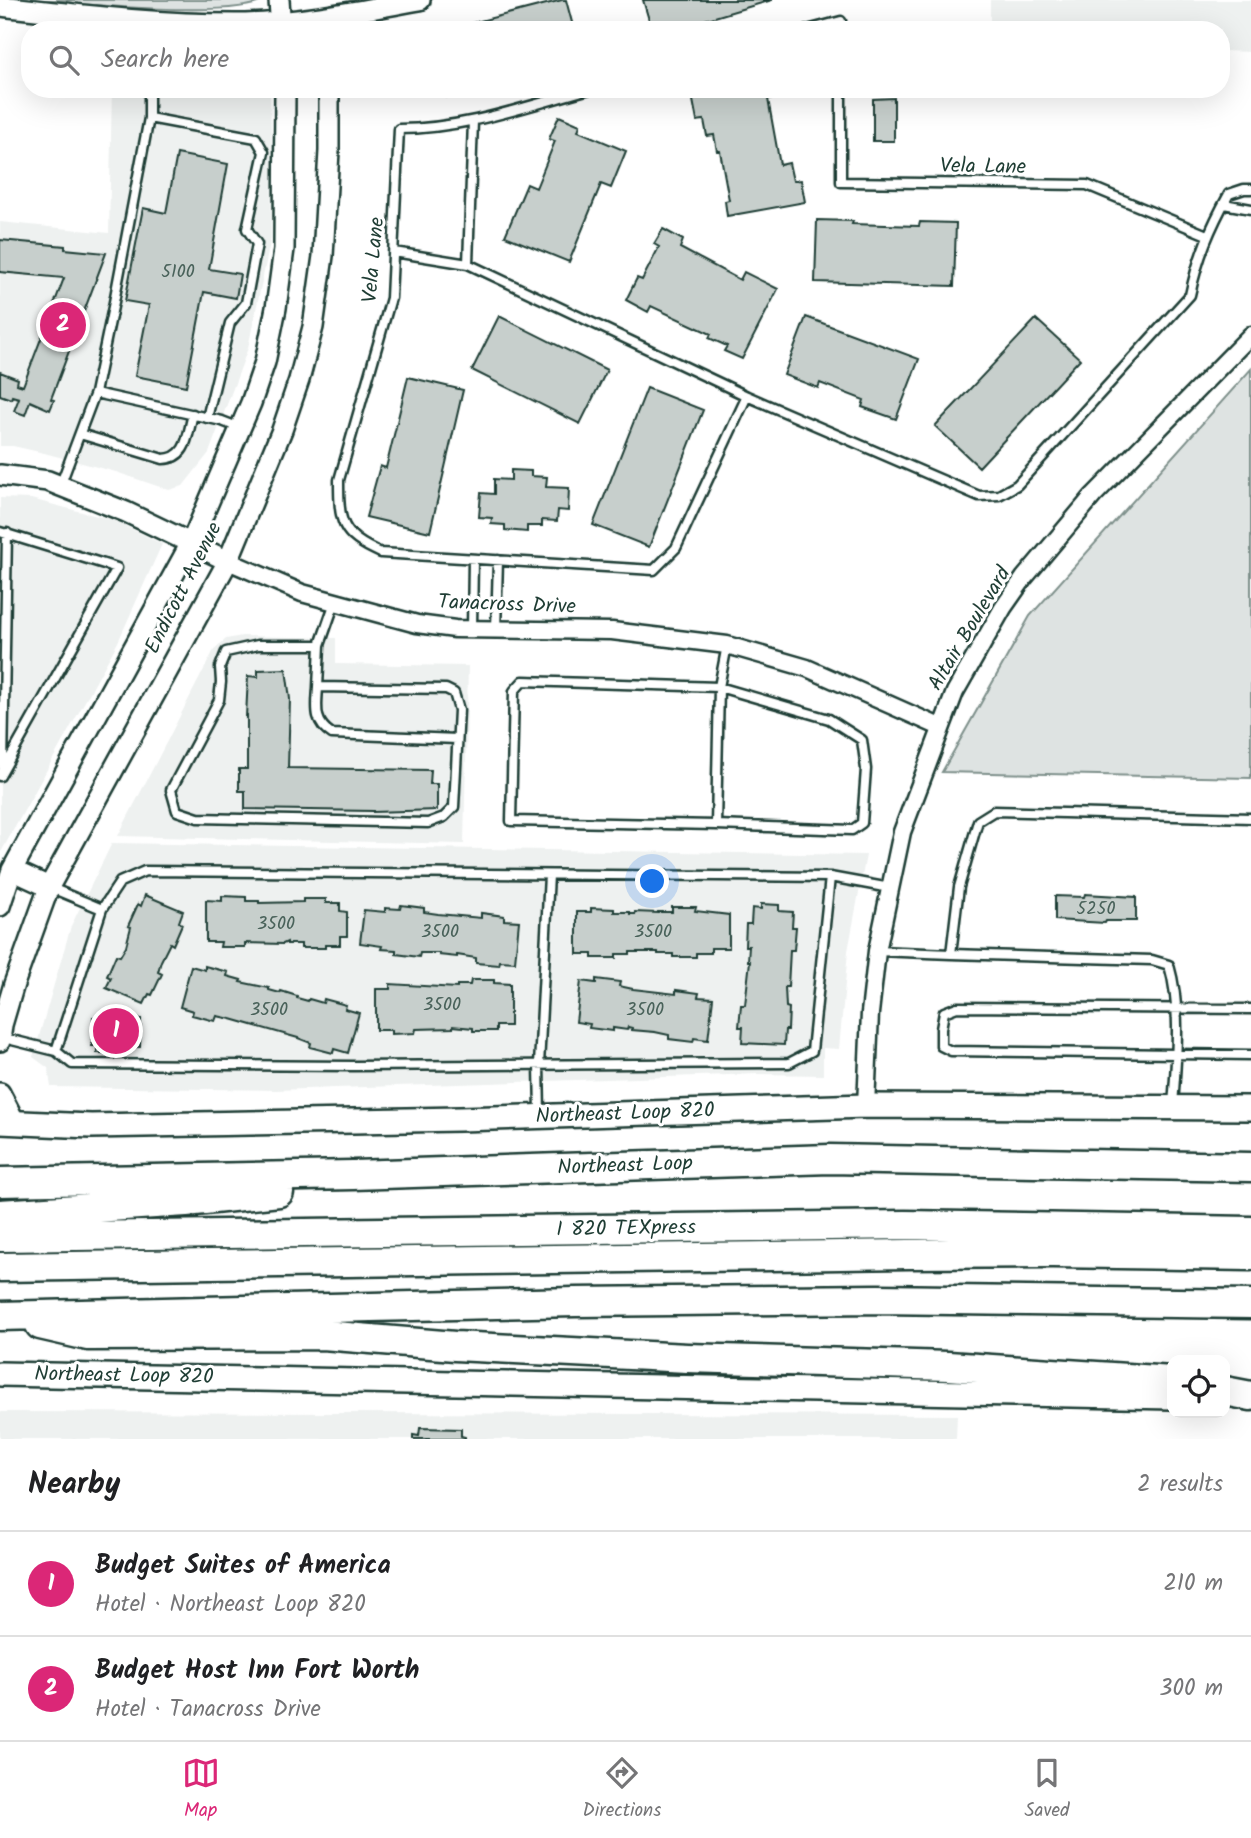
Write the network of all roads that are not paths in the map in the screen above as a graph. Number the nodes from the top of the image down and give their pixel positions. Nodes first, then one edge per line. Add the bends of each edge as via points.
1 (279, 0) edge
2 (421, 0) edge
3 (0, 6) edge
4 (326, 15) edge
5 (125, 21) edge
6 (281, 21) edge
7 (301, 21) edge
8 (149, 98) edge
9 (285, 98) edge
10 (329, 98) edge
11 (557, 98) edge
12 (841, 98) edge
13 (149, 118) junction
14 (473, 121) junction
15 (1251, 189) edge
16 (1224, 204) junction
17 (1251, 209) edge
18 (1207, 235) junction
19 (394, 252) junction
20 (468, 264) junction
21 (1251, 335) edge
22 (94, 393) junction
23 (747, 396) junction
24 (193, 414) junction
25 (207, 418) junction
26 (240, 428) junction
27 (80, 434) junction
28 (0, 475) edge
29 (60, 486) junction
30 (3, 533) edge
31 (191, 543) junction
32 (473, 559) junction
33 (228, 561) junction
34 (498, 561) junction
35 (335, 602) junction
36 (472, 629) junction
37 (496, 630) junction
38 (320, 645) junction
39 (727, 645) junction
40 (318, 687) junction
41 (719, 687) junction
42 (940, 727) junction
43 (457, 739) junction
44 (2, 773) edge
45 (1251, 818) edge
46 (716, 825) junction
47 (6, 868) edge
48 (549, 875) junction
49 (830, 877) junction
50 (49, 887) junction
51 (890, 888) junction
52 (0, 906) edge
53 (102, 909) junction
54 (877, 951) junction
55 (951, 954) junction
56 (1176, 1008) junction
57 (1251, 1009) edge
58 (0, 1039) edge
59 (56, 1051) junction
60 (1176, 1054) junction
61 (1251, 1055) edge
62 (539, 1065) junction
63 (0, 1093) edge
64 (866, 1106) junction
65 (1173, 1108) junction
66 (1251, 1108) edge
67 (540, 1117) junction
68 (7, 1122) edge
69 (1251, 1167) edge
70 (353, 1175) junction
71 (0, 1182) edge
72 (0, 1214) edge
73 (1251, 1231) edge
74 (0, 1237) edge
75 (1251, 1256) edge
76 (0, 1267) edge
77 (1251, 1304) edge
78 (3, 1316) edge
79 (0, 1374) edge
80 (1167, 1381) edge
81 (1230, 1392) edge
82 (1167, 1398) edge
83 (1251, 1398) edge
84 (1230, 1399) edge

1 - 6 street
2 - 4 street
3 - 5 street
4 - 7 street
8 - 13 lane
9 - 26 street, Endicott Avenue via 284,250 265,362
10 - 33 street, Endicott Avenue via 323,256 313,327 282,430
11 - 14 lane, Vela Lane
12 - 18 lane, Vela Lane via 841,182 1087,185
13 - 22 lane
13 - 25 lane via 256,138 264,152 247,229 257,244 246,303 230,323
14 - 19 lane, Vela Lane via 399,129
14 - 20 lane
15 - 16 lane via 1229,194
16 - 17 lane
16 - 18 lane
18 - 23 lane via 1190,295 1017,485 999,495 979,496
19 - 20 lane
19 - 32 lane, Vela Lane via 391,298 339,480 339,509 345,528 358,543 381,553
20 - 23 lane
21 - 42 street, Altair Boulevard via 1093,496 1024,578 955,691
22 - 24 lane
22 - 27 lane
23 - 34 lane, Vela Lane via 676,548 654,570
24 - 25 lane
24 - 27 lane via 183,452 174,458 163,459
25 - 26 lane
26 - 31 street, Endicott Avenue
27 - 29 lane
28 - 29 street, Tanacross Drive
29 - 31 street, Tanacross Drive
30 - 44 lane
30 - 44 lane via 117,568
31 - 33 street, Tanacross Drive
31 - 47 street, Endicott Avenue
32 - 34 lane, Vela Lane
32 - 36 lane
33 - 35 street, Tanacross Drive
33 - 50 street, Endicott Avenue
34 - 37 lane
35 - 36 street, Tanacross Drive via 417,624
35 - 38 lane
36 - 37 street, Tanacross Drive
37 - 39 street, Tanacross Drive via 612,631
38 - 40 lane
38 - 43 lane via 258,645 226,652 220,667 219,700 170,790 177,811 198,818 428,823 454,807
39 - 41 lane
39 - 42 street, Tanacross Drive via 807,668
40 - 43 lane via 317,715 322,728 332,734
40 - 43 lane via 446,688 454,693 459,710
41 - 46 lane
41 - 46 lane via 829,719 862,740 866,769 862,823 852,830
41 - 46 lane via 523,681 514,691 511,821
42 - 51 street, Altair Boulevard via 902,832
45 - 55 lane via 994,811 978,821 959,887
47 - 50 street
47 - 52 street, Endicott Avenue
48 - 49 lane
48 - 53 lane via 145,871 120,882
48 - 62 lane
49 - 51 lane
49 - 62 lane via 812,1051 789,1063
50 - 53 lane
50 - 58 street, Endicott Avenue via 14,984
51 - 54 street, Altair Boulevard
53 - 59 lane
54 - 55 lane
54 - 64 street, Altair Boulevard
55 - 56 lane via 1152,960 1169,965
56 - 57 lane
56 - 60 lane
56 - 60 lane via 957,1007 944,1012 941,1029 941,1046 951,1051
58 - 59 lane
59 - 62 lane via 72,1063
60 - 61 lane
60 - 65 lane
62 - 67 lane
63 - 68 street
64 - 65 main road, Northeast Loop 820
64 - 67 main road, Northeast Loop 820
65 - 66 main road, Northeast Loop 820
67 - 68 main road, Northeast Loop 820 via 91,1126
69 - 70 highway, Northeast Loop via 830,1159
70 - 71 highway, Northeast Loop
70 - 72 highway via 268,1195
73 - 74 highway, I 820 TEXpress via 905,1225
75 - 76 highway, I 820 TEXpress via 922,1254
77 - 78 highway via 575,1301
78 - 80 highway via 88,1336 323,1335 455,1346 948,1366
79 - 82 main road, Northeast Loop 820
81 - 83 highway
83 - 84 main road

